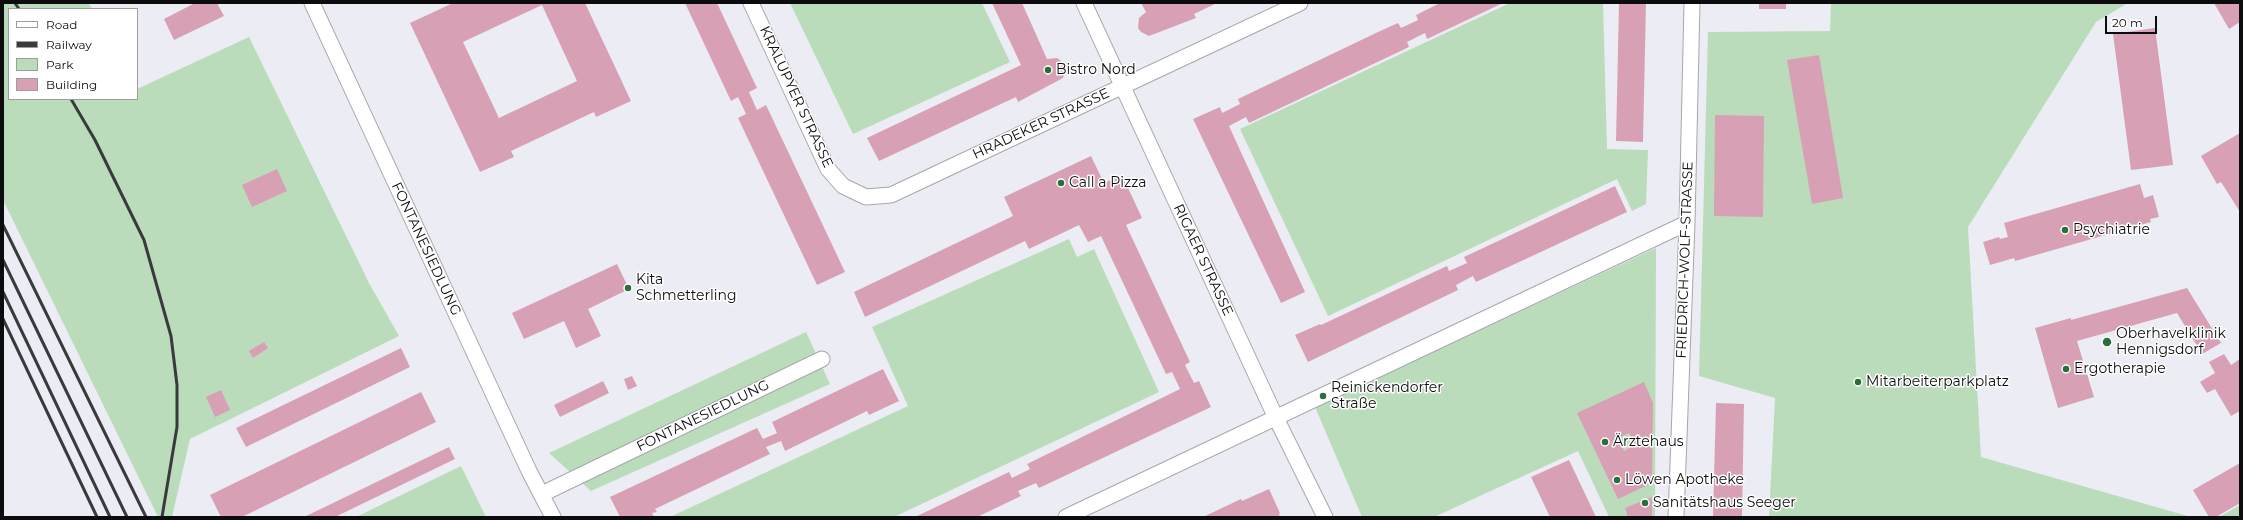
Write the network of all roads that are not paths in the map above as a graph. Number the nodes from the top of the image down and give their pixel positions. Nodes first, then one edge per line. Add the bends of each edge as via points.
1 (312, 3) edge
2 (751, 3) edge
3 (1084, 3) edge
4 (1300, 3) edge
5 (1692, 3) edge
6 (1123, 86) junction
7 (891, 195) joint
8 (1687, 223) junction
9 (822, 359) dead end
10 (1276, 418) junction
11 (542, 494) junction
12 (553, 517) edge
13 (1066, 517) edge
14 (1325, 517) edge
15 (1676, 517) edge

1 - 11 street, FONTANESIEDLUNG
2 - 7 street, KRALUPYER STRASSE via 828,169 843,186 866,197
3 - 6 street, RIGAER STRASSE
4 - 6 street, HRADEKER STRASSE
5 - 8 street, FRIEDRICH-WOLF-STRASSE
6 - 7 street, HRADEKER STRASSE
6 - 10 street, RIGAER STRASSE
8 - 10 street
8 - 15 street, FRIEDRICH-WOLF-STRASSE
9 - 11 street, FONTANESIEDLUNG
10 - 13 street
10 - 14 street, RIGAER STRASSE
11 - 12 street, FONTANESIEDLUNG

